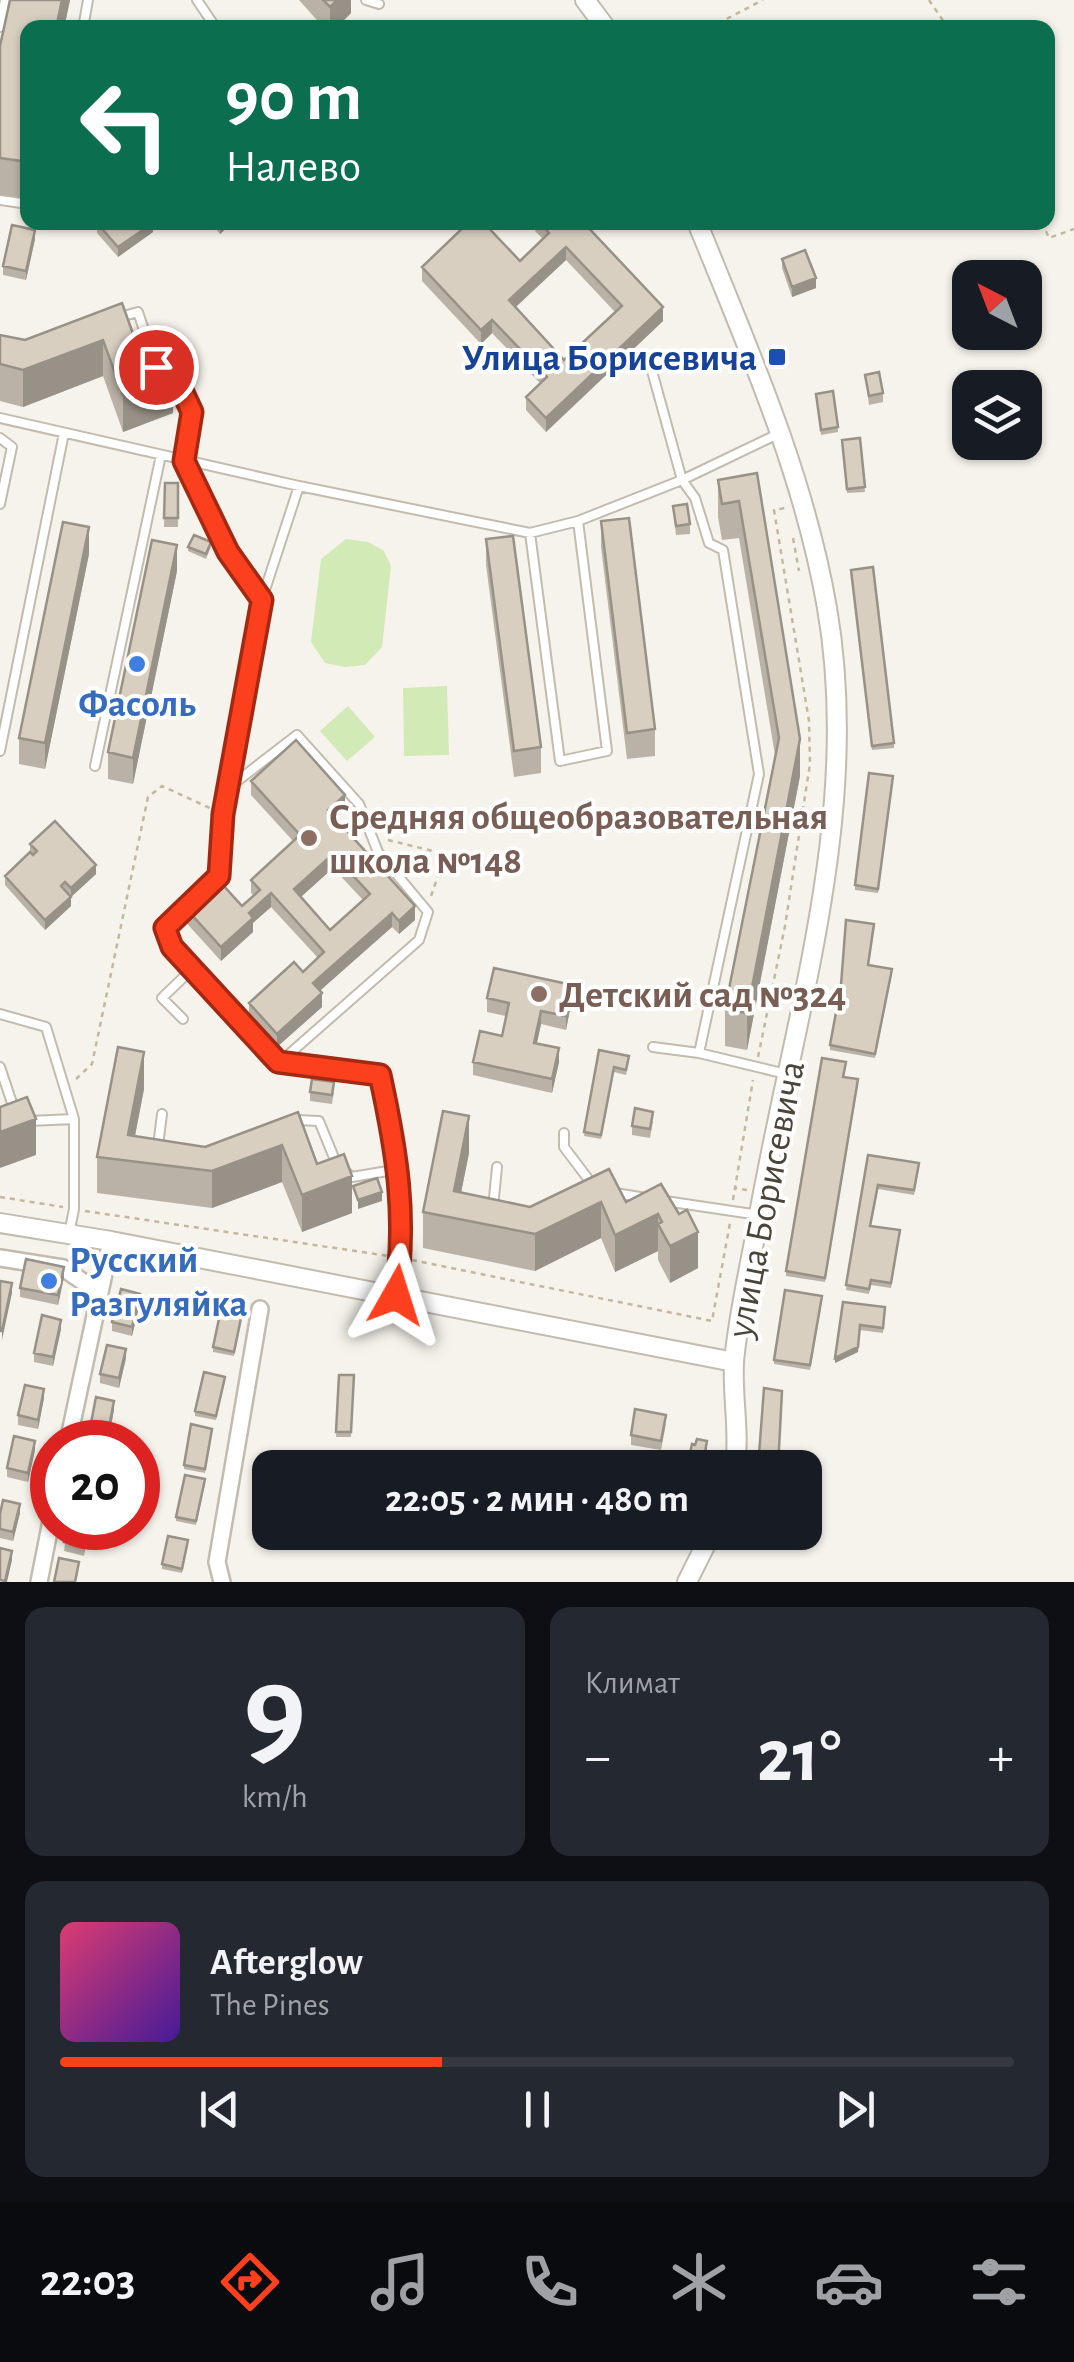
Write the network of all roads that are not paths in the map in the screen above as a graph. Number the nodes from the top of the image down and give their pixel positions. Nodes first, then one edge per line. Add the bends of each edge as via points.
1 (5, 0) edge
2 (366, 0) edge
3 (379, 4) dead end
4 (0, 27) edge
5 (700, 230) edge
6 (103, 322) edge
7 (652, 370) dead end
8 (0, 418) edge
9 (64, 433) junction
10 (780, 433) junction
11 (0, 438) edge
12 (161, 455) junction
13 (184, 461) junction
14 (682, 480) junction
15 (299, 486) junction
16 (0, 504) edge
17 (578, 522) junction
18 (530, 533) junction
19 (262, 600) junction
20 (0, 752) edge
21 (95, 766) dead end
22 (227, 789) junction
23 (206, 888) edge
24 (192, 902) edge
25 (192, 968) junction
26 (0, 1014) edge
27 (182, 1020) dead end
28 (653, 1047) dead end
29 (699, 1053) junction
30 (278, 1062) junction
31 (0, 1067) edge
32 (789, 1074) junction
33 (162, 1114) dead end
34 (74, 1119) junction
35 (293, 1120) edge
36 (564, 1133) dead end
37 (157, 1151) edge
38 (497, 1168) dead end
39 (400, 1169) junction
40 (600, 1190) junction
41 (584, 1197) edge
42 (759, 1215) junction
43 (492, 1220) edge
44 (0, 1223) edge
45 (70, 1234) junction
46 (112, 1241) junction
47 (0, 1258) edge
48 (98, 1292) junction
49 (396, 1295) junction
50 (260, 1310) dead end
51 (734, 1362) junction
52 (72, 1420) edge
53 (735, 1450) edge
54 (45, 1550) edge
55 (703, 1550) edge
56 (39, 1582) edge
57 (222, 1582) edge
58 (686, 1582) edge

1 - 4 lane
2 - 3 lane
5 - 10 street, улица Борисевича
6 - 13 lane via 138,312 156,367 178,382 192,412
7 - 14 lane
8 - 9 lane
9 - 12 lane
9 - 20 lane
10 - 14 lane
10 - 32 street, улица Борисевича via 827,608 838,718 824,882
11 - 16 lane via 12,447
12 - 13 lane
12 - 21 lane
13 - 15 lane
13 - 19 lane via 228,552
14 - 17 lane
14 - 29 lane via 709,543 723,550 759,774
15 - 18 lane
15 - 19 lane
17 - 18 lane
17 - 18 lane via 607,752 560,761
19 - 22 lane
22 - 23 lane via 219,876
22 - 30 lane via 297,735 359,804 378,852 426,910 419,940
24 - 25 lane via 165,928
25 - 27 lane via 162,998
25 - 30 lane
26 - 34 lane via 46,1027
28 - 29 lane
29 - 32 lane
30 - 39 lane via 380,1075
31 - 34 lane via 18,1122
32 - 42 street, улица Борисевича
33 - 37 lane
34 - 45 lane
35 - 39 lane via 319,1121 335,1163 352,1177
36 - 40 lane via 564,1147
38 - 43 lane
39 - 49 lane
40 - 41 lane
40 - 42 lane
42 - 51 street, улица Борисевича
44 - 45 street, улица Борисевича
45 - 46 street, улица Борисевича
46 - 48 street
46 - 49 street, улица Борисевича
47 - 48 street via 64,1268
48 - 52 street
49 - 51 street, улица Борисевича
50 - 57 street via 217,1562
51 - 53 street, улица Борисевича
54 - 56 street
55 - 58 street

